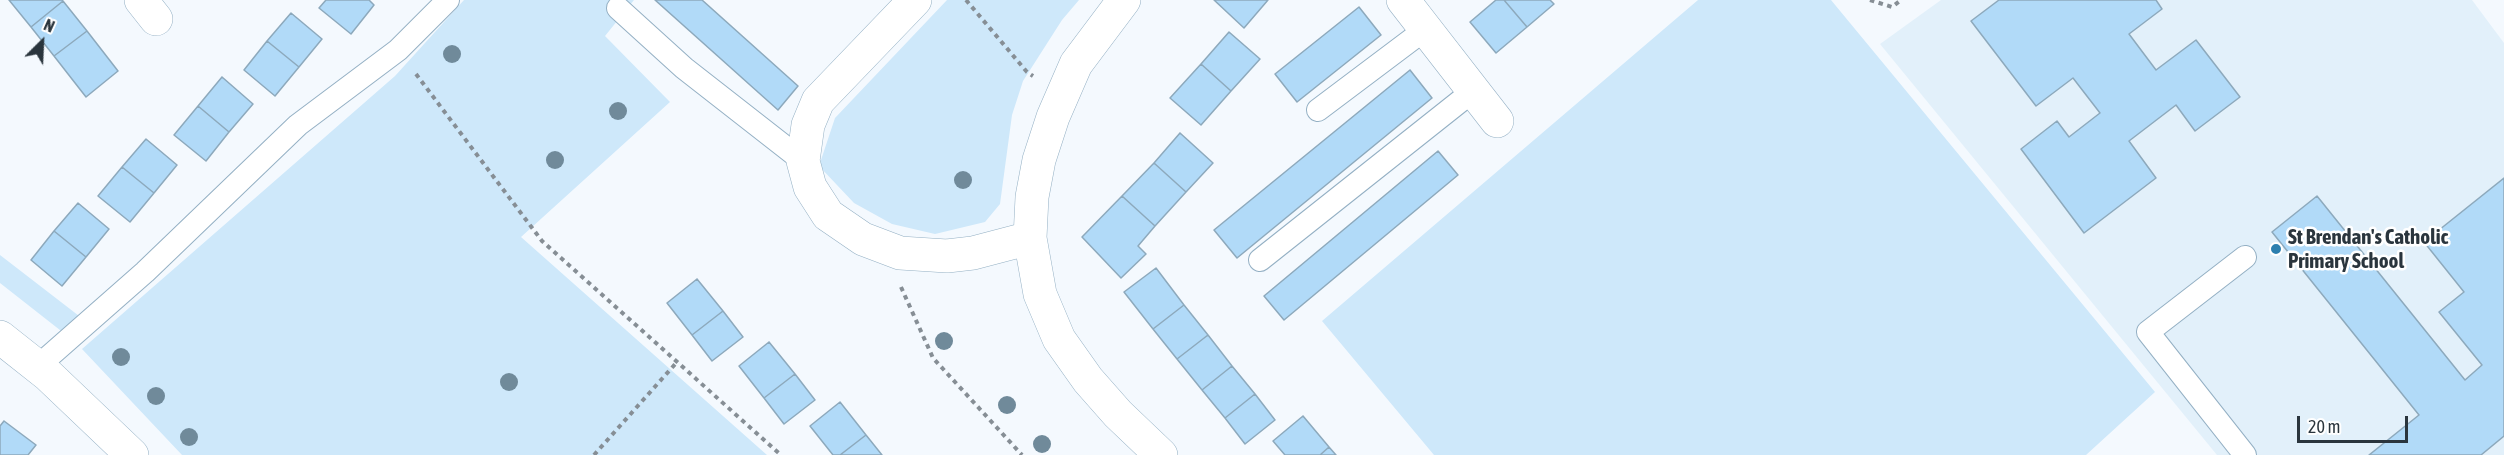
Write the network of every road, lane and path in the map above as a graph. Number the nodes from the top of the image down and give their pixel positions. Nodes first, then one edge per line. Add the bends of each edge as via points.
1 (448, 0) edge
2 (915, 0) edge
3 (966, 0) edge
4 (1124, 0) edge
5 (1403, 0) edge
6 (1870, 0) edge
7 (1901, 0) edge
8 (618, 8) dead end
9 (1427, 28) junction
10 (398, 50) junction
11 (1473, 91) junction
12 (1063, 94) junction
13 (1318, 110) dead end
14 (1497, 121) dead end
15 (803, 161) junction
16 (1030, 238) junction
17 (893, 250) junction
18 (2245, 257) dead end
19 (1260, 261) dead end
20 (0, 337) edge
21 (677, 362) junction
22 (37, 367) junction
23 (132, 455) edge
24 (594, 455) edge
25 (781, 455) edge
26 (1022, 455) edge
27 (1161, 455) edge
28 (2245, 455) edge

1 - 10 lane
2 - 15 street via 818,101 808,125
3 - 12 path via 1027,72
4 - 12 street via 1076,64
5 - 9 street
6 - 7 path via 1892,7
8 - 15 lane via 684,68
9 - 11 street
9 - 13 lane
10 - 21 path via 542,241
10 - 22 lane via 298,125 145,272
11 - 14 street
11 - 19 lane
12 - 16 street via 1039,160
15 - 17 street via 810,187 828,215 863,239
16 - 17 street via 947,256
16 - 27 street via 1040,294 1059,339 1088,380
17 - 26 path via 901,287 933,358
18 - 28 lane via 2148,332
20 - 22 street
21 - 24 path
21 - 25 path
22 - 23 street

